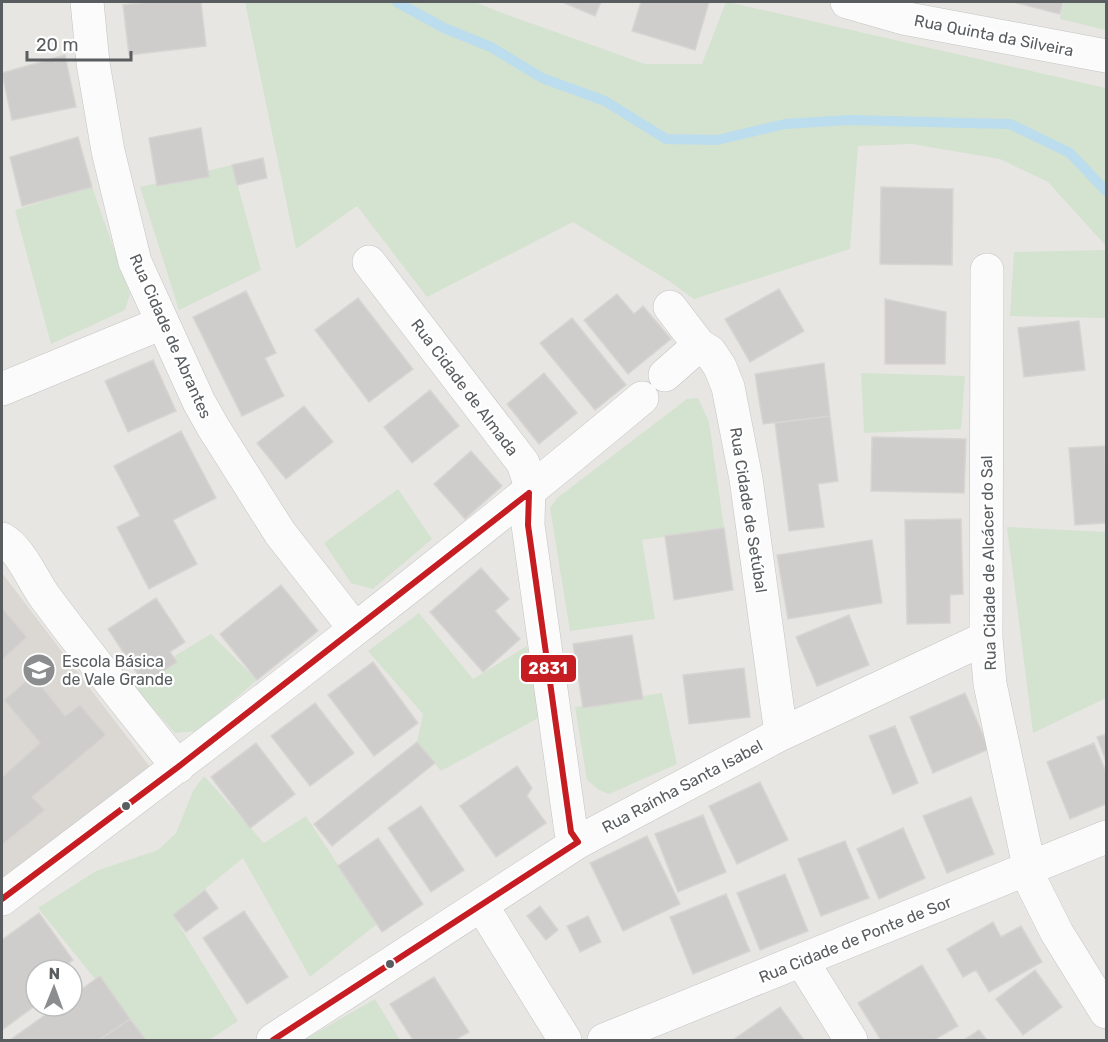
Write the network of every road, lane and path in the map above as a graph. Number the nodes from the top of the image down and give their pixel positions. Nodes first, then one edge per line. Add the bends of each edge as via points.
1 (87, 2) edge
2 (847, 2) edge
3 (1107, 57) edge
4 (369, 262) dead end
5 (987, 270) dead end
6 (670, 307) dead end
7 (162, 323) junction
8 (699, 345) junction
9 (665, 375) dead end
10 (2, 388) edge
11 (642, 398) dead end
12 (529, 493) junction
13 (2, 539) edge
14 (355, 629) junction
15 (986, 638) junction
16 (781, 734) junction
17 (178, 767) junction
18 (1107, 837) edge
19 (578, 842) junction
20 (1028, 868) junction
21 (2, 899) edge
22 (482, 906) junction
23 (802, 961) junction
24 (1107, 1012) edge
25 (273, 1041) edge
26 (565, 1041) edge
27 (604, 1041) edge
28 (851, 1041) edge

1 - 7 street, Rua Cidade de Abrantes via 108,151 135,262
2 - 3 street, Rua Quinta da Silveira via 903,18
4 - 12 street, Rua Cidade de Almada via 523,463
5 - 15 street, Rua Cidade de Alcácer do Sal
6 - 8 street, Rua Cidade de Setúbal
7 - 10 street
7 - 14 street, Rua Cidade de Abrantes via 199,402 280,533
8 - 9 street
8 - 16 street, Rua Cidade de Setúbal via 710,352 720,367 734,410
11 - 12 street
12 - 14 street
12 - 19 street, Rua Cidade de Almada via 528,525 571,832
13 - 17 street
14 - 17 street
15 - 16 street, Rua Raínha Santa Isabel
15 - 20 street, Rua Cidade de Alcácer do Sal via 990,684
16 - 19 street, Rua Raínha Santa Isabel
17 - 21 street
18 - 20 street, Rua Cidade de Ponte de Sor
19 - 22 street, Rua Raínha Santa Isabel
20 - 23 street, Rua Cidade de Ponte de Sor
20 - 24 street, Rua Cidade de Alcácer do Sal via 1056,933
22 - 25 street, Rua Raínha Santa Isabel
22 - 26 street
23 - 27 street, Rua Cidade de Ponte de Sor
23 - 28 street

